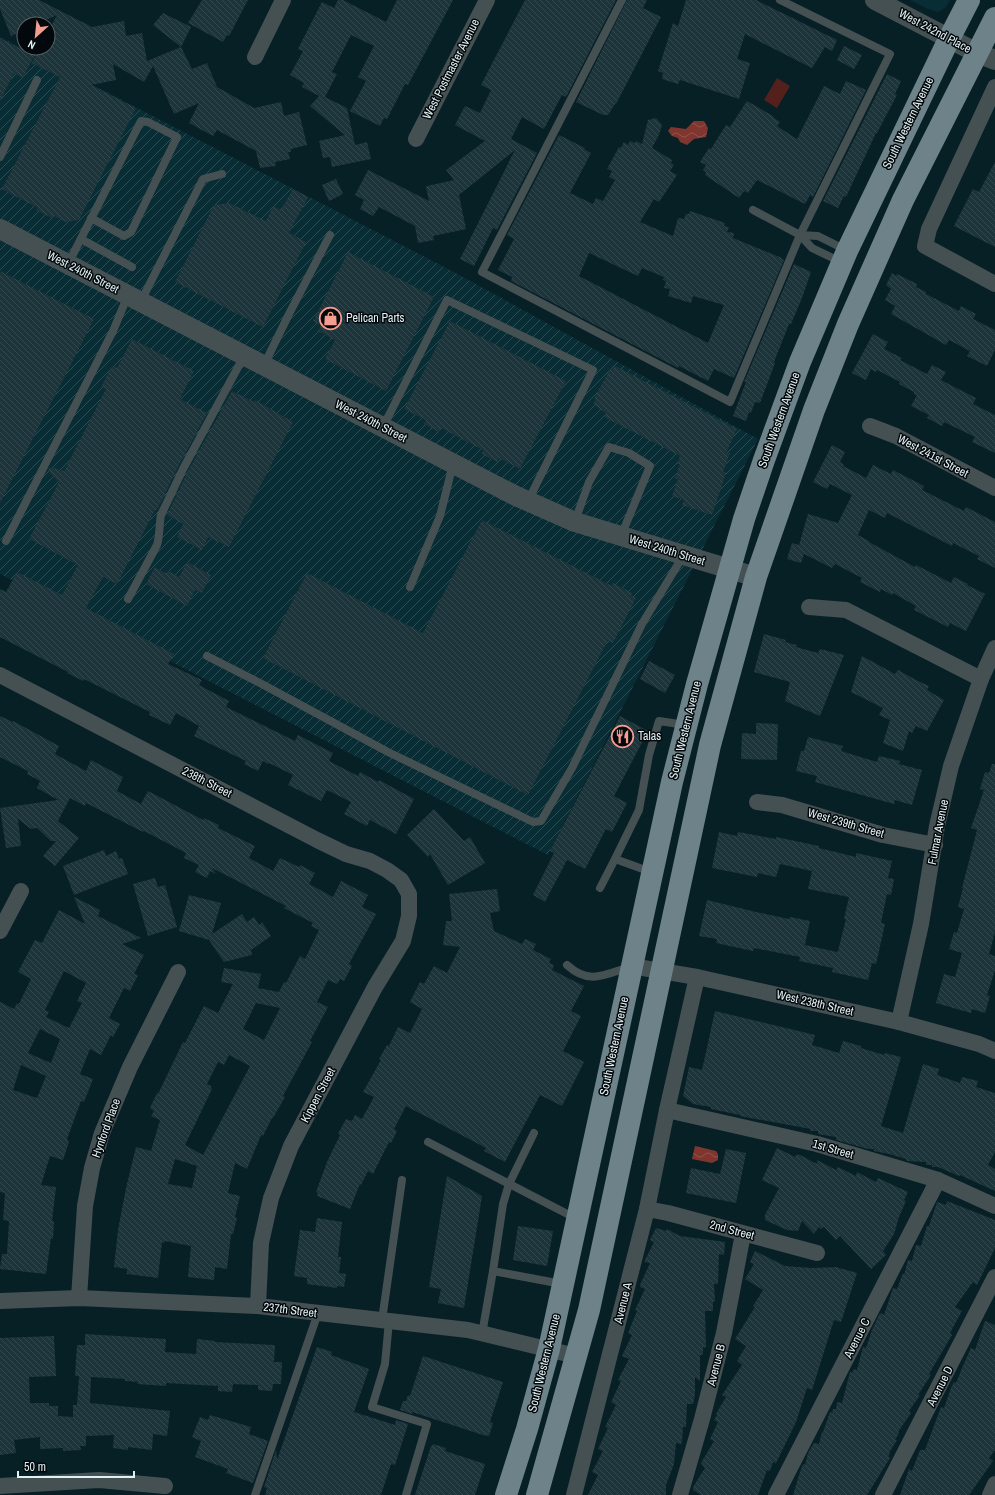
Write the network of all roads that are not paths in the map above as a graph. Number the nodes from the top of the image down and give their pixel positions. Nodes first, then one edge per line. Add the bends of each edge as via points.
1 (283, 0) edge
2 (487, 0) edge
3 (622, 0) edge
4 (780, 0) edge
5 (875, 0) edge
6 (969, 0) edge
7 (995, 18) edge
8 (949, 39) junction
9 (986, 56) edge
10 (255, 57) dead end
11 (37, 80) dead end
12 (995, 87) edge
13 (416, 139) dead end
14 (0, 158) edge
15 (222, 174) dead end
16 (752, 210) dead end
17 (91, 218) junction
18 (0, 229) edge
19 (330, 235) dead end
20 (800, 235) junction
21 (81, 239) junction
22 (844, 257) junction
23 (68, 264) junction
24 (132, 267) dead end
25 (995, 284) edge
26 (135, 299) junction
27 (244, 356) junction
28 (264, 366) junction
29 (870, 426) dead end
30 (383, 427) junction
31 (453, 463) junction
32 (995, 488) edge
33 (528, 501) junction
34 (575, 522) junction
35 (621, 536) junction
36 (6, 541) dead end
37 (684, 555) junction
38 (730, 569) junction
39 (756, 577) junction
40 (410, 587) dead end
41 (128, 599) dead end
42 (809, 608) dead end
43 (995, 648) edge
44 (207, 656) dead end
45 (0, 675) edge
46 (981, 679) junction
47 (686, 725) junction
48 (757, 802) dead end
49 (935, 845) junction
50 (615, 859) junction
51 (653, 872) junction
52 (600, 888) dead end
53 (21, 891) dead end
54 (409, 894) joint
55 (0, 931) edge
56 (567, 966) dead end
57 (632, 966) junction
58 (662, 970) junction
59 (178, 972) dead end
60 (697, 977) junction
61 (899, 1022) junction
62 (995, 1051) edge
63 (667, 1110) junction
64 (534, 1133) dead end
65 (428, 1142) dead end
66 (402, 1180) dead end
67 (938, 1180) junction
68 (509, 1184) junction
69 (995, 1206) edge
70 (647, 1209) junction
71 (577, 1220) junction
72 (743, 1234) junction
73 (816, 1253) dead end
74 (493, 1271) junction
75 (995, 1277) edge
76 (563, 1285) junction
77 (79, 1298) junction
78 (0, 1301) edge
79 (258, 1306) junction
80 (318, 1313) junction
81 (386, 1321) junction
82 (482, 1334) junction
83 (549, 1349) junction
84 (576, 1356) junction
85 (995, 1484) edge
86 (0, 1486) edge
87 (165, 1486) dead end
88 (99, 1488) edge
89 (254, 1495) edge
90 (406, 1495) edge
91 (506, 1495) edge
92 (537, 1495) edge
93 (574, 1495) edge
94 (680, 1495) edge
95 (776, 1495) edge
96 (884, 1495) edge
97 (990, 1495) edge

1 - 10 street
2 - 13 street, West Postmaster Avenue
3 - 20 lane via 482,272 730,402
4 - 20 lane via 890,54
5 - 8 street, West 242nd Place
6 - 8 main road, South Western Avenue
7 - 9 main road
8 - 9 street, West 242nd Place
8 - 22 main road, South Western Avenue
9 - 39 main road via 902,200 814,410
11 - 14 lane
12 - 25 street via 929,229 925,246
15 - 26 lane via 203,179
16 - 20 lane
17 - 17 lane via 141,121 148,122 176,137 131,232 124,236
17 - 21 lane
18 - 23 street, West 240th Street
19 - 28 lane
20 - 22 lane via 812,248
20 - 22 lane via 818,236
21 - 23 lane
21 - 24 lane
22 - 38 main road, South Western Avenue via 800,362 764,460
23 - 26 street, West 240th Street
26 - 27 street, West 240th Street
26 - 36 lane via 113,331
27 - 28 street, West 240th Street
27 - 41 lane via 164,508 157,545
28 - 30 street, West 240th Street
29 - 32 street, West 241st Street via 896,436
30 - 31 street, West 240th Street
30 - 33 lane via 447,300 593,370
31 - 33 street, West 240th Street
31 - 40 lane via 440,516
33 - 34 street, West 240th Street
34 - 35 street, West 240th Street
34 - 35 lane via 589,482 609,447 629,453 650,466
35 - 37 street, West 240th Street
37 - 38 street, West 240th Street
37 - 44 lane via 642,624 572,768 541,821 533,822 388,752
38 - 39 street, West 240th Street
38 - 47 main road, South Western Avenue
39 - 58 main road via 710,744
42 - 46 street via 846,610
43 - 46 street, Fulmar Avenue
45 - 54 street, 238th Street via 318,840 388,870 401,880
46 - 49 street, Fulmar Avenue via 951,766
47 - 50 lane via 659,721 649,755 639,810
47 - 51 main road, South Western Avenue
48 - 49 street, West 239th Street via 782,805 883,835
49 - 61 street, Fulmar Avenue
50 - 51 lane
50 - 52 lane
51 - 57 main road, South Western Avenue
53 - 55 street
54 - 79 street, Kippen Street via 409,916 403,941 375,986 291,1146 271,1198 261,1243
56 - 57 lane via 588,977
57 - 58 street, West 238th Street
57 - 71 main road, South Western Avenue
58 - 60 street, West 238th Street
58 - 84 main road via 589,1310
59 - 77 street, Hynford Place via 130,1067 102,1133 85,1206
60 - 61 street, West 238th Street
60 - 63 street, Avenue A
61 - 62 street, West 238th Street via 979,1044
63 - 67 street, 1st Street via 817,1144
63 - 70 street, Avenue A
64 - 68 lane
65 - 68 lane
66 - 81 lane
67 - 69 street, 1st Street
67 - 95 street, Avenue C
68 - 71 lane
68 - 74 lane via 503,1204
70 - 72 street, 2nd Street
70 - 93 street, Avenue A
71 - 76 main road, South Western Avenue
72 - 73 street, 2nd Street
72 - 94 street, Avenue B via 724,1333
74 - 76 lane
74 - 82 lane
75 - 96 street, Avenue D
76 - 83 main road, South Western Avenue
77 - 78 street, 237th Street
77 - 79 street, 237th Street
79 - 80 street, 237th Street
80 - 81 street, 237th Street
80 - 89 lane
81 - 82 street, 237th Street via 468,1330
81 - 90 lane via 385,1364 372,1407 427,1424
82 - 83 street, 237th Street
83 - 84 street, 237th Street
83 - 91 main road, South Western Avenue
84 - 92 main road
85 - 97 street
86 - 88 street
87 - 88 street

